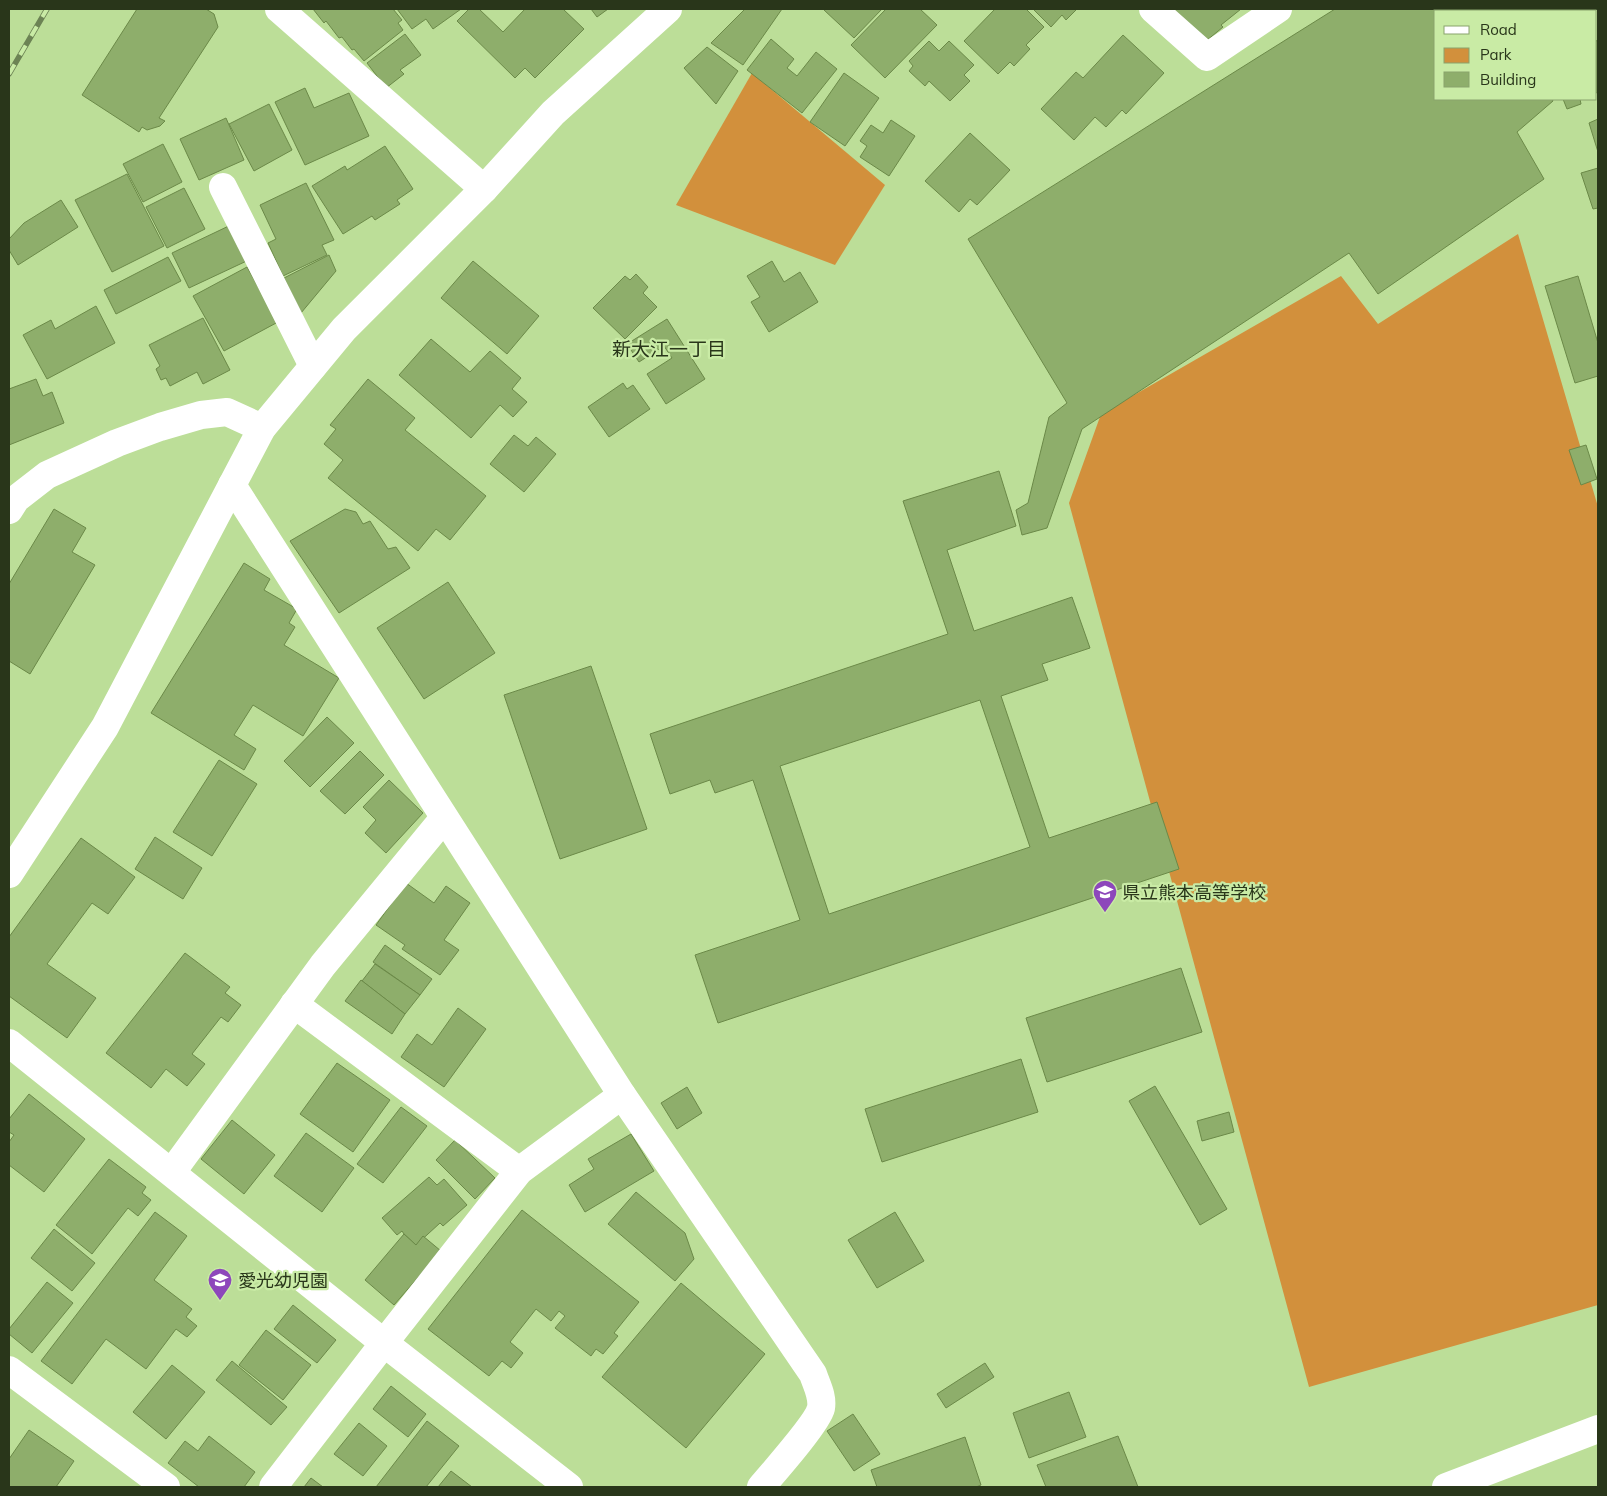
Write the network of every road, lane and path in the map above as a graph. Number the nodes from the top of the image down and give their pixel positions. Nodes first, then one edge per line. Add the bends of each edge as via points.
1 (279, 9) edge
2 (668, 9) edge
3 (1153, 9) edge
4 (1278, 9) edge
5 (223, 187) dead end
6 (484, 188) junction
7 (313, 366) junction
8 (262, 428) junction
9 (19, 483) edge
10 (232, 485) junction
11 (9, 510) edge
12 (444, 818) junction
13 (9, 874) edge
14 (294, 1004) junction
15 (9, 1043) edge
16 (622, 1095) junction
17 (519, 1171) junction
18 (172, 1172) junction
19 (384, 1342) junction
20 (9, 1370) edge
21 (1598, 1429) edge
22 (166, 1487) edge
23 (274, 1487) edge
24 (569, 1487) edge
25 (762, 1487) edge
26 (1446, 1487) edge

1 - 6 street
2 - 6 street via 553,113
3 - 4 street via 1207,56
5 - 7 street
6 - 7 street via 344,328
7 - 8 street
8 - 9 street via 227,412 201,415 109,446 47,476
8 - 10 street
9 - 11 street via 16,499
10 - 12 street
10 - 13 street via 105,727
12 - 14 street
12 - 16 street
14 - 17 street
14 - 18 street
15 - 18 street
16 - 17 street
16 - 25 street via 813,1374 821,1395 821,1410
17 - 19 street
18 - 19 street
19 - 23 street
19 - 24 street
20 - 22 street
21 - 26 street

